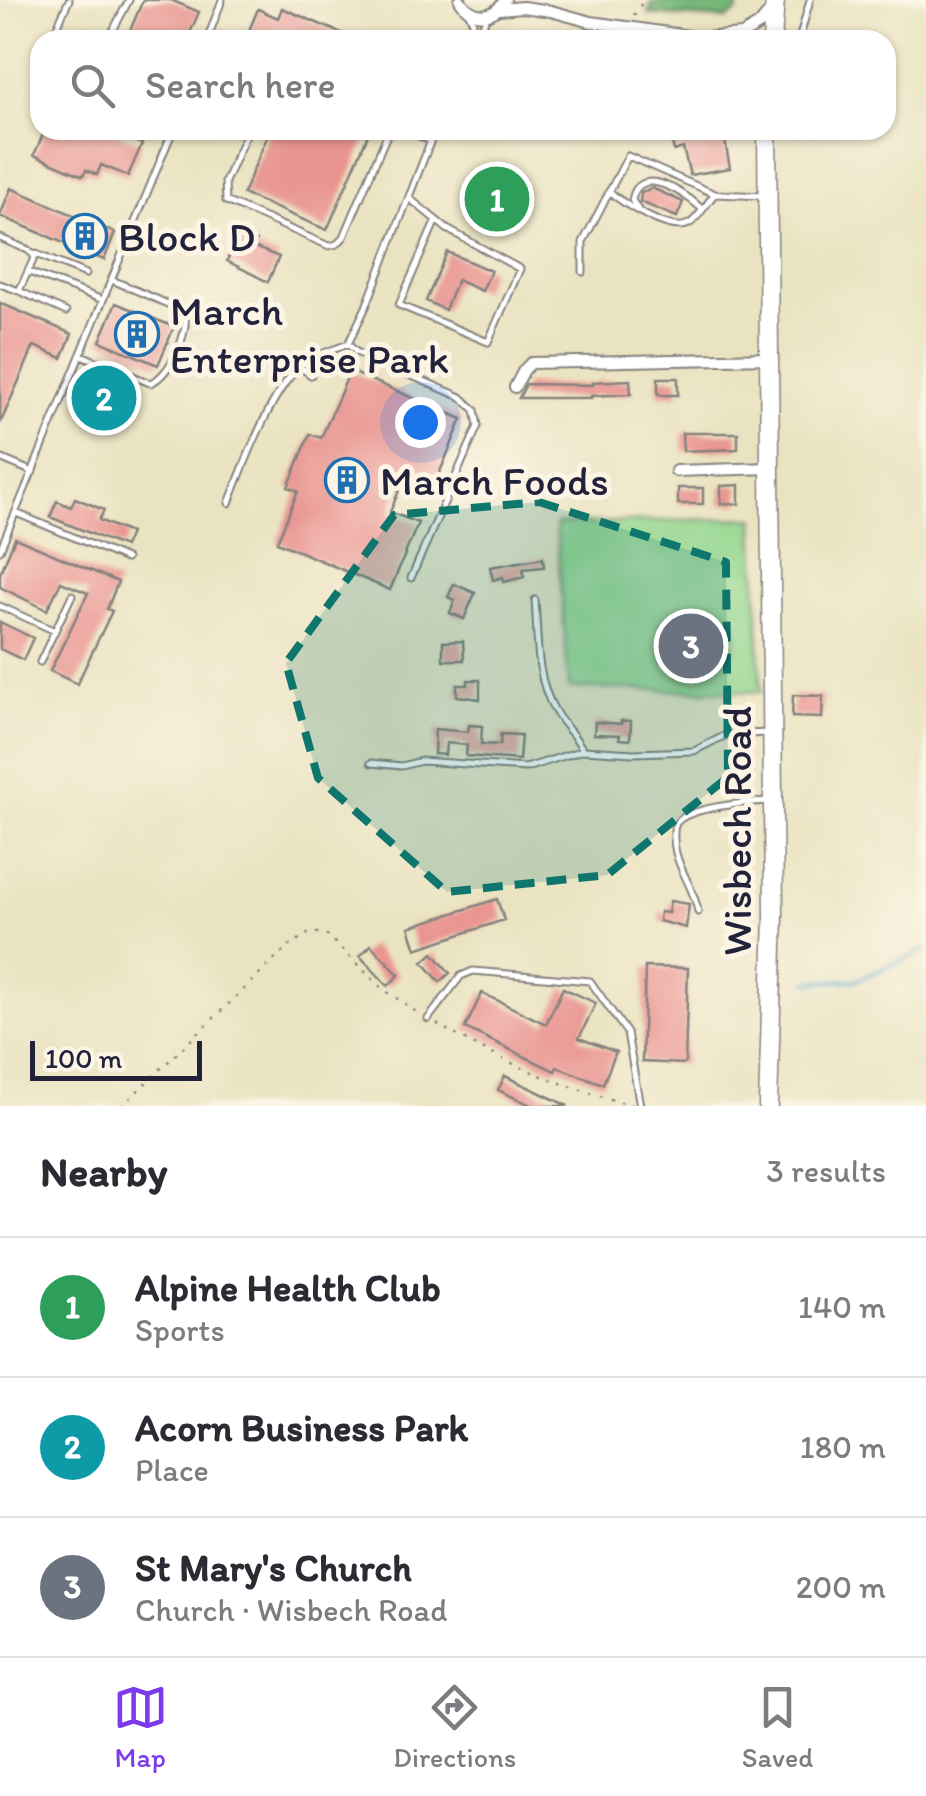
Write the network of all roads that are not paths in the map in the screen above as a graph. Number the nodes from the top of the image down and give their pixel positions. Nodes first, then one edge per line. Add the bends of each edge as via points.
1 (69, 0) edge
2 (129, 0) edge
3 (222, 0) edge
4 (534, 0) edge
5 (810, 0) edge
6 (775, 3) edge
7 (460, 4) edge
8 (498, 8) edge
9 (551, 12) junction
10 (56, 30) edge
11 (113, 30) edge
12 (211, 30) edge
13 (473, 30) edge
14 (482, 30) edge
15 (650, 30) edge
16 (750, 30) edge
17 (773, 30) edge
18 (802, 30) edge
19 (169, 140) edge
20 (244, 140) edge
21 (385, 140) edge
22 (767, 140) edge
23 (431, 141) edge
24 (610, 192) junction
25 (715, 194) junction
26 (766, 196) junction
27 (409, 198) junction
28 (701, 208) junction
29 (639, 212) junction
30 (436, 220) junction
31 (0, 238) edge
32 (33, 253) junction
33 (30, 272) junction
34 (583, 272) dead end
35 (86, 274) dead end
36 (112, 280) junction
37 (0, 284) edge
38 (19, 292) junction
39 (104, 300) junction
40 (66, 312) dead end
41 (348, 344) junction
42 (81, 355) junction
43 (771, 358) junction
44 (300, 367) junction
45 (311, 375) dead end
46 (515, 387) dead end
47 (0, 458) edge
48 (770, 468) junction
49 (676, 471) dead end
50 (33, 472) junction
51 (229, 503) dead end
52 (16, 513) junction
53 (0, 550) edge
54 (126, 558) dead end
55 (411, 578) dead end
56 (72, 595) dead end
57 (535, 600) dead end
58 (0, 606) edge
59 (56, 631) junction
60 (40, 662) dead end
61 (771, 733) junction
62 (582, 750) junction
63 (370, 764) dead end
64 (772, 801) junction
65 (698, 912) dead end
66 (428, 1019) road end
67 (638, 1106) edge
68 (768, 1106) edge

1 - 10 lane
2 - 11 lane
3 - 12 lane
4 - 9 street
5 - 18 lane
6 - 16 street
6 - 17 highway
7 - 8 street via 477,15
7 - 13 lane
8 - 9 street
8 - 14 lane
9 - 15 street
19 - 36 lane
20 - 21 lane via 226,182 226,202 329,246 344,238
22 - 26 highway, Wisbech Road
23 - 27 lane
24 - 25 lane via 628,156
24 - 29 lane
24 - 34 lane via 583,242
25 - 26 lane
25 - 28 lane
26 - 43 highway, Wisbech Road
27 - 30 lane
27 - 41 lane
28 - 29 lane via 693,223 682,226
28 - 29 lane via 648,180 634,189
30 - 30 lane via 520,269 488,342 399,305
31 - 32 lane
32 - 33 lane
32 - 35 lane
33 - 38 lane
33 - 39 lane
36 - 39 lane
36 - 42 lane via 184,311 186,326 166,374 150,383
37 - 38 lane
38 - 40 lane
39 - 42 lane
41 - 44 lane
41 - 55 lane via 475,410 478,426
42 - 50 lane
43 - 46 street via 532,363
43 - 48 highway, Wisbech Road
44 - 45 lane
44 - 51 lane via 258,430
47 - 50 lane
48 - 49 street
48 - 61 highway, Wisbech Road
50 - 52 lane
52 - 53 lane
52 - 54 lane
56 - 59 lane
57 - 62 lane via 543,680 556,714
58 - 59 lane
59 - 60 lane
61 - 62 lane via 726,735 694,751
61 - 64 highway, Wisbech Road
62 - 63 lane via 526,768
64 - 65 lane via 739,802 674,826 675,850
64 - 68 highway, Wisbech Road
66 - 67 lane via 472,971 590,982 626,1034

